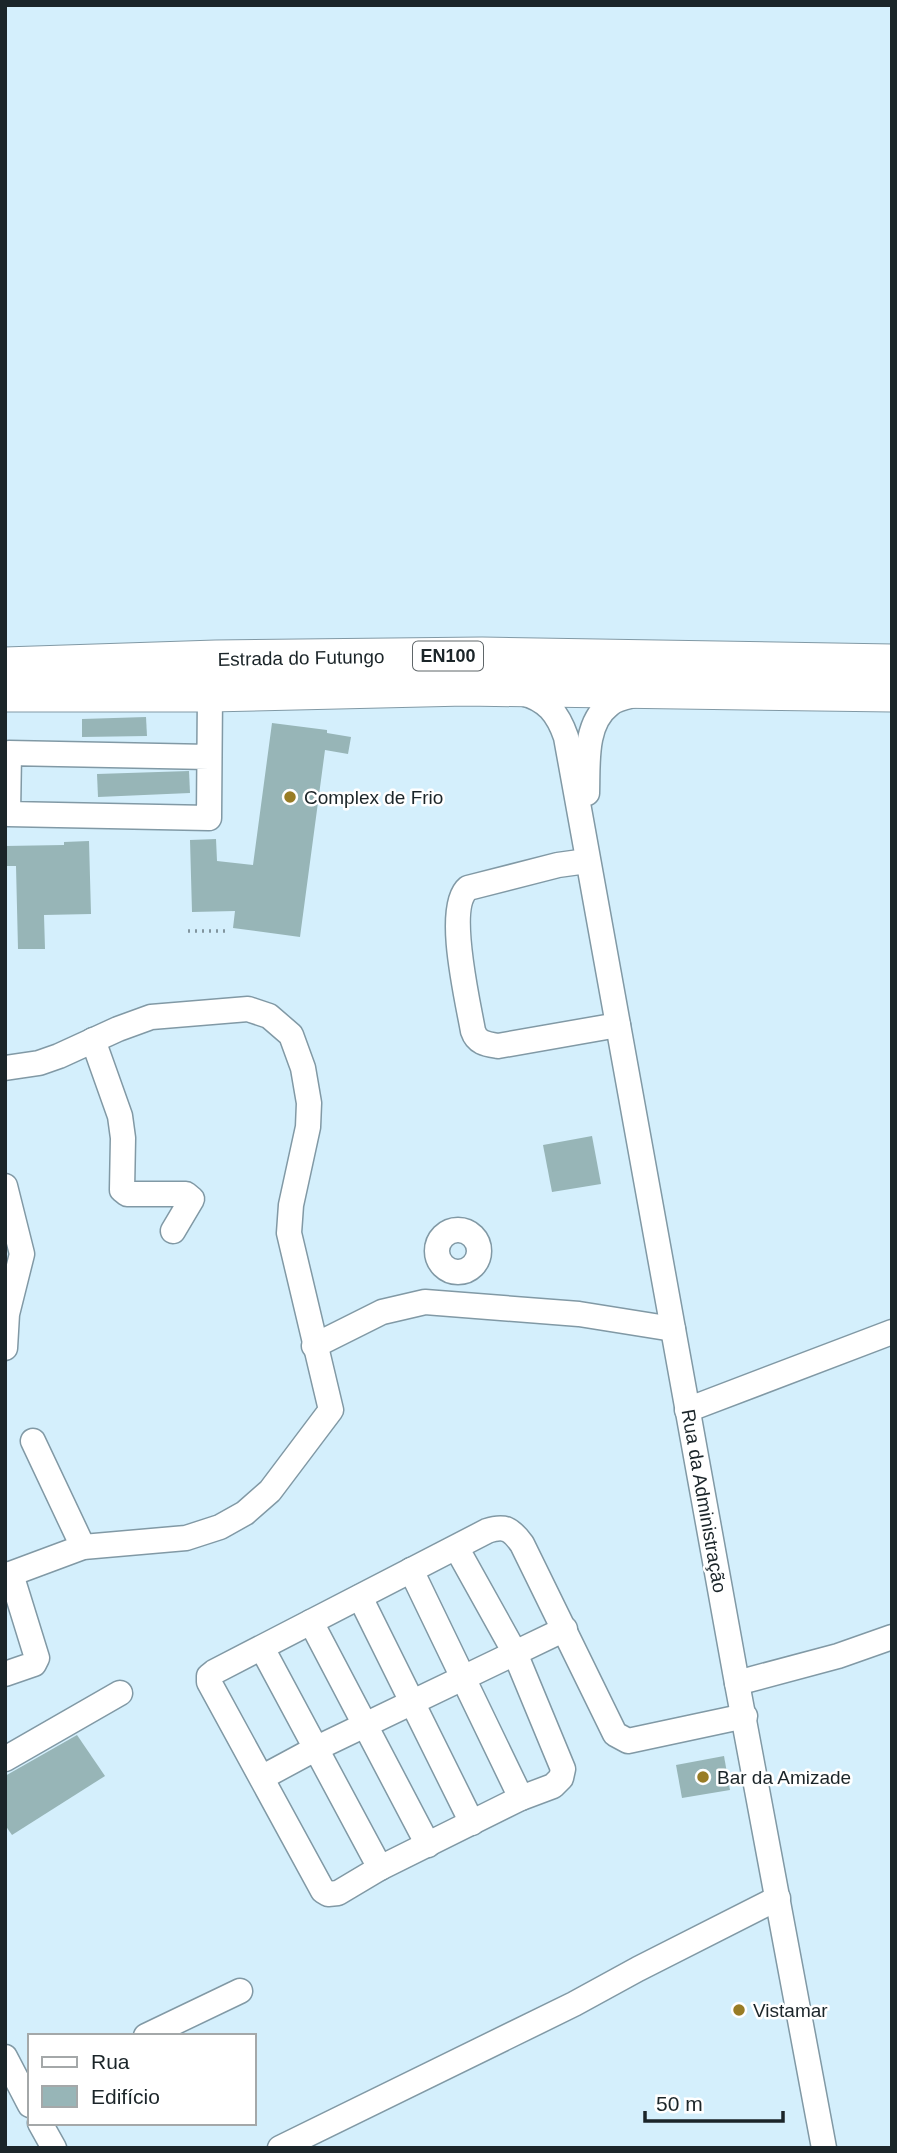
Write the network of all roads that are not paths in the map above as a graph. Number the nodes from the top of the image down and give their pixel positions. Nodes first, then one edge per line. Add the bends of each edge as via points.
1 (892, 663) edge
2 (5, 666) edge
3 (465, 687) junction
4 (666, 689) junction
5 (5, 693) edge
6 (210, 693) junction
7 (892, 693) edge
8 (209, 757) junction
9 (587, 857) junction
10 (618, 1025) junction
11 (93, 1040) junction
12 (5, 1068) edge
13 (8, 1201) edge
14 (173, 1231) dead end
15 (458, 1272) dead end
16 (457, 1303) junction
17 (673, 1329) junction
18 (892, 1332) edge
19 (314, 1346) junction
20 (5, 1348) edge
21 (687, 1410) junction
22 (33, 1441) dead end
23 (83, 1546) junction
24 (456, 1547) junction
25 (411, 1570) junction
26 (8, 1575) edge
27 (360, 1597) junction
28 (311, 1622) junction
29 (565, 1629) junction
30 (892, 1637) edge
31 (262, 1648) junction
32 (516, 1653) junction
33 (5, 1674) edge
34 (463, 1678) junction
35 (737, 1683) junction
36 (120, 1693) dead end
37 (412, 1703) junction
38 (745, 1716) junction
39 (365, 1725) junction
40 (315, 1749) junction
41 (5, 1759) edge
42 (263, 1777) junction
43 (521, 1798) junction
44 (472, 1823) junction
45 (428, 1845) junction
46 (380, 1868) junction
47 (778, 1898) junction
48 (240, 1991) dead end
49 (150, 2034) edge
50 (5, 2057) edge
51 (27, 2094) edge
52 (41, 2125) edge
53 (54, 2148) edge
54 (280, 2148) edge
55 (824, 2148) edge

1 - 2 highway, Estrada do Futungo / EN100 via 482,656
3 - 4 highway, Estrada do Futungo / EN100
3 - 6 highway, Estrada do Futungo / EN100
3 - 9 street via 525,694 552,708 566,737
4 - 7 highway, Estrada do Futungo / EN100
4 - 9 street via 623,698 601,714 588,754
5 - 6 highway, Estrada do Futungo / EN100
6 - 8 street
8 - 8 street via 209,818 8,814 9,753
9 - 10 street, Rua da Administração
9 - 10 street via 468,888 462,895 459,937 473,1031 484,1044 498,1046
10 - 17 street, Rua da Administração
11 - 12 street via 39,1063
11 - 14 street via 120,1116 122,1191 190,1196
11 - 19 street via 152,1017 248,1009 269,1016 292,1035 309,1103 289,1233
13 - 20 street via 22,1254 7,1314
15 - 16 street
16 - 17 street via 579,1314
16 - 19 street via 425,1302 382,1312
17 - 21 street, Rua da Administração
18 - 21 street
19 - 23 street via 331,1410 270,1491 245,1513 186,1538
21 - 35 street, Rua da Administração
22 - 23 street
23 - 26 street
24 - 25 street
24 - 29 street via 500,1527 512,1530
24 - 32 street
25 - 27 street
25 - 34 street
26 - 33 street via 37,1658 34,1664
27 - 28 street
27 - 37 street
28 - 31 street
28 - 39 street
29 - 32 street
29 - 38 street via 621,1739
30 - 35 street
31 - 40 street
31 - 42 street via 214,1672 209,1682
32 - 34 street
32 - 43 street via 563,1769 553,1786
34 - 37 street
34 - 43 street
35 - 38 street, Rua da Administração
36 - 41 street
37 - 39 street
37 - 44 street
38 - 47 street, Rua da Administração
39 - 40 street
39 - 45 street
40 - 42 street
40 - 46 street
42 - 46 street via 323,1891 338,1894
43 - 44 street
44 - 45 street
45 - 46 street
47 - 54 street
47 - 55 street, Rua da Administração
48 - 49 street
50 - 51 street
52 - 53 street

